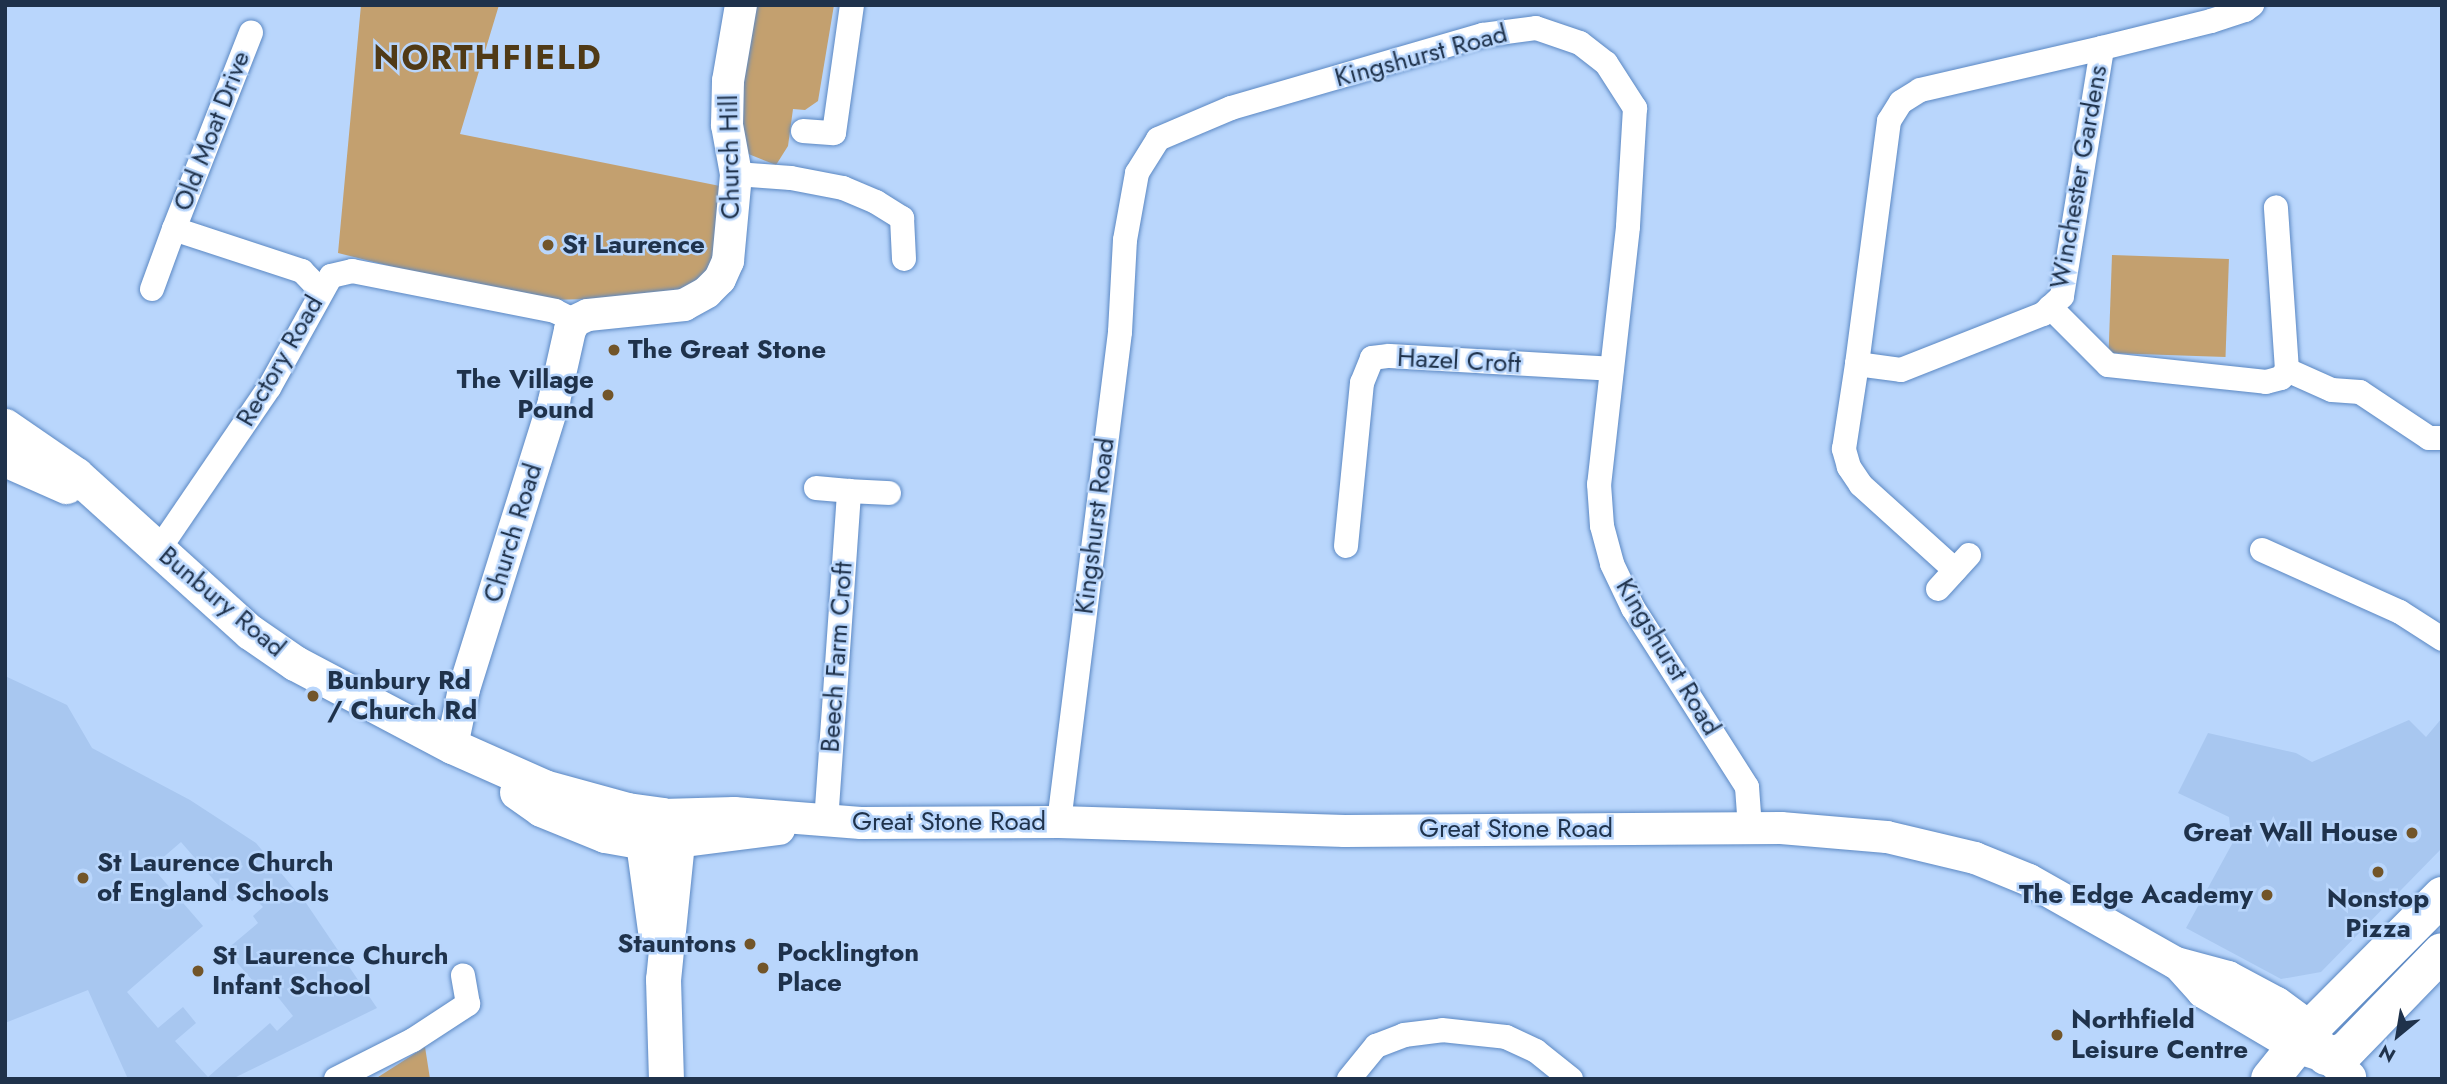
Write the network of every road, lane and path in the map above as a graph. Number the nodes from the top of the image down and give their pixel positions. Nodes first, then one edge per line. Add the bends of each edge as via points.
1 (741, 5) edge
2 (852, 5) edge
3 (2252, 5) edge
4 (251, 33) dead end
5 (2102, 48) junction
6 (803, 131) dead end
7 (736, 174) junction
8 (2276, 207) dead end
9 (174, 229) junction
10 (904, 259) dead end
11 (152, 289) dead end
12 (321, 291) junction
13 (2050, 307) junction
14 (575, 321) junction
15 (1857, 364) junction
16 (1612, 369) junction
17 (2287, 370) junction
18 (5, 426) edge
19 (2442, 438) edge
20 (5, 459) edge
21 (816, 488) dead end
22 (849, 491) junction
23 (889, 493) dead end
24 (110, 507) junction
25 (1346, 546) dead end
26 (159, 549) junction
27 (2262, 550) dead end
28 (1938, 589) dead end
29 (2442, 639) edge
30 (452, 746) junction
31 (826, 822) junction
32 (1059, 822) junction
33 (1749, 828) junction
34 (661, 833) junction
35 (2442, 896) edge
36 (2442, 952) edge
37 (463, 975) dead end
38 (2442, 978) edge
39 (2326, 1057) edge
40 (336, 1079) edge
41 (666, 1079) edge
42 (1349, 1079) edge
43 (1571, 1079) edge
44 (2270, 1079) edge

1 - 7 street, Church Hill via 727,125
2 - 6 street via 834,133
3 - 5 street, Winchester Gardens via 2211,21
4 - 9 street, Old Moat Drive
5 - 13 street, Winchester Gardens via 2062,296
5 - 15 street, Winchester Gardens via 1920,90 1901,102 1889,121
7 - 10 street via 843,188 876,202 902,218
7 - 14 street, Church Hill via 728,261 720,279 706,292 684,305 606,312
8 - 17 street
9 - 11 street, Old Moat Drive
9 - 12 street, Old Moat Drive via 302,271
12 - 14 street, Rectory Road via 331,276 352,271 555,311
12 - 26 street, Rectory Road via 269,388
13 - 15 street, Winchester Gardens via 2043,314 1901,370
13 - 17 street via 2108,365 2266,382 2281,378
14 - 30 street, Church Road via 464,689
15 - 28 street, Winchester Gardens via 1844,449 1849,467 1871,494 1962,563
16 - 25 street, Hazel Croft via 1372,358 1362,383
16 - 32 street, Kingshurst Road via 1635,108 1606,63 1580,43 1536,28 1483,35 1231,108 1158,139 1137,173 1125,240 1120,332
16 - 33 street, Kingshurst Road via 1599,484 1602,526 1612,564 1633,608 1747,787
17 - 19 street via 2333,390 2360,392 2429,438
18 - 24 main road, Bunbury Road via 76,475
20 - 24 main road, Bunbury Road
21 - 22 street
22 - 23 street
22 - 31 street, Beech Farm Croft
24 - 26 main road, Bunbury Road
26 - 30 main road, Bunbury Road via 250,632 295,663
27 - 29 street via 2400,612
30 - 34 main road via 541,809 596,832
31 - 32 street, Great Stone Road
31 - 34 street, Great Stone Road
32 - 33 street, Great Stone Road via 1345,831
33 - 39 street, Great Stone Road via 1887,837 1975,858 2029,880 2176,963 2203,992
34 - 41 main road
35 - 39 highway
36 - 39 highway via 2345,1052
37 - 40 street via 468,1004 413,1040
38 - 39 highway
39 - 44 highway
42 - 43 street via 1376,1046 1404,1035 1442,1030 1506,1037 1536,1051

